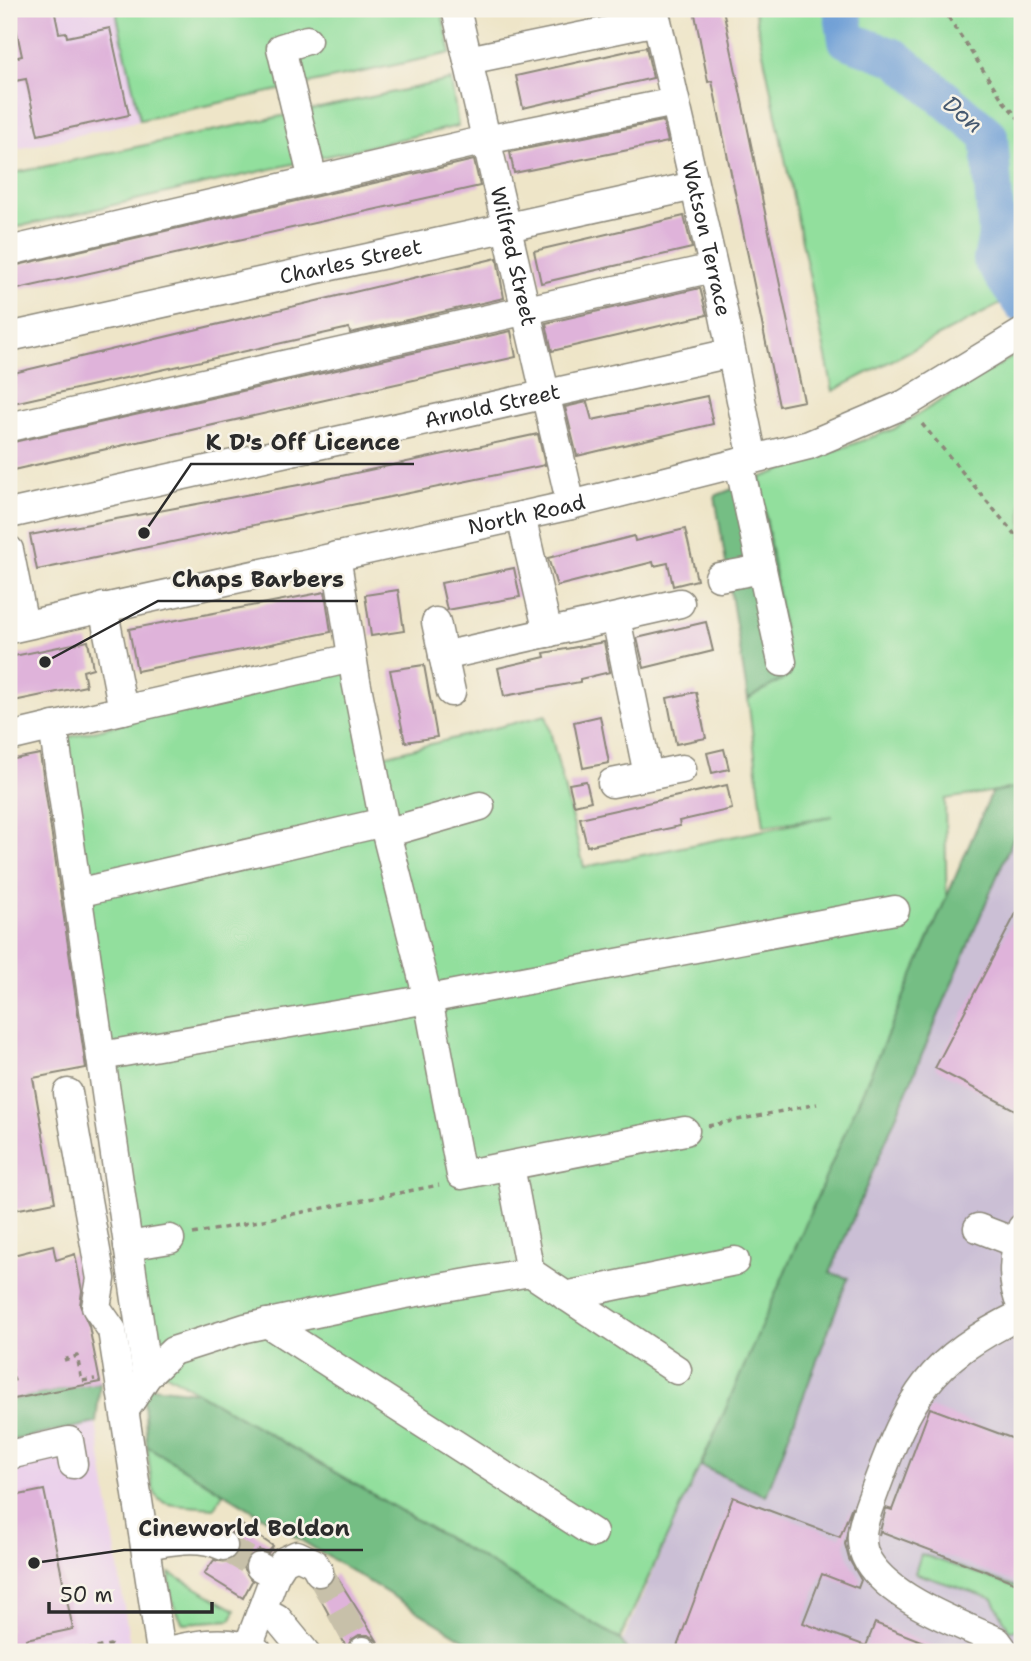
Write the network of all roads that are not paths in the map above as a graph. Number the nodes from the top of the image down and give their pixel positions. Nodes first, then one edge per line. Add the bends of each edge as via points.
1 (456, 9) edge
2 (282, 47) dead end
3 (468, 60) junction
4 (675, 102) junction
5 (486, 140) junction
6 (313, 180) junction
7 (694, 186) junction
8 (506, 227) junction
9 (9, 251) edge
10 (713, 268) junction
11 (524, 309) junction
12 (9, 338) edge
13 (1012, 339) edge
14 (731, 353) junction
15 (544, 393) junction
16 (9, 427) edge
17 (746, 461) junction
18 (570, 505) junction
19 (9, 514) edge
20 (521, 516) junction
21 (9, 550) edge
22 (336, 556) junction
23 (762, 569) junction
24 (719, 577) dead end
25 (680, 603) dead end
26 (103, 607) junction
27 (616, 618) junction
28 (436, 622) dead end
29 (17, 627) edge
30 (548, 633) junction
31 (443, 656) junction
32 (352, 658) junction
33 (782, 662) dead end
34 (451, 692) dead end
35 (123, 710) junction
36 (52, 726) junction
37 (9, 737) edge
38 (682, 769) dead end
39 (648, 775) junction
40 (612, 783) dead end
41 (480, 806) dead end
42 (385, 827) junction
43 (77, 892) junction
44 (895, 910) dead end
45 (428, 999) junction
46 (101, 1056) junction
47 (68, 1093) dead end
48 (685, 1131) road end
49 (510, 1166) junction
50 (978, 1228) dead end
51 (1020, 1236) edge
52 (170, 1239) road end
53 (128, 1246) junction
54 (735, 1261) dead end
55 (530, 1272) junction
56 (565, 1296) junction
57 (1022, 1307) edge
58 (1022, 1314) edge
59 (267, 1323) junction
60 (677, 1370) dead end
61 (147, 1376) junction
62 (125, 1410) junction
63 (9, 1455) edge
64 (74, 1464) dead end
65 (593, 1533) dead end
66 (145, 1545) junction
67 (223, 1546) tunnel mouth
68 (319, 1572) tunnel mouth
69 (262, 1610) junction
70 (1022, 1646) edge
71 (276, 1650) edge
72 (162, 1652) edge
73 (1006, 1652) edge

1 - 3 street, Wilfred Street
2 - 6 street
3 - 4 street, Watson Terrace via 657,21
3 - 5 street, Wilfred Street
4 - 5 street
4 - 7 street, Watson Terrace
5 - 6 street
5 - 8 street, Wilfred Street
6 - 9 street
7 - 8 street, Charles Street
7 - 10 street, Watson Terrace
8 - 11 street, Wilfred Street
8 - 12 street, Charles Street
10 - 11 street
10 - 14 street, Watson Terrace
11 - 15 street, Wilfred Street
11 - 16 street
13 - 17 street, North Road via 905,404 809,445
14 - 15 street, Arnold Street
14 - 17 street, Watson Terrace
15 - 18 street, Wilfred Street
15 - 19 street, Arnold Street
17 - 18 street, North Road
17 - 23 street, Watson Terrace
18 - 20 street, North Road
20 - 22 street, North Road
20 - 30 street
21 - 29 street
22 - 26 street, North Road
22 - 32 street
23 - 24 street
23 - 33 street, Watson Terrace
25 - 27 street
26 - 29 street, North Road
26 - 35 street
27 - 30 street
27 - 39 street
28 - 31 street
30 - 31 street
31 - 34 street
32 - 35 street
32 - 42 street
35 - 36 street
36 - 37 street
36 - 43 street
38 - 39 street
39 - 40 street
41 - 42 street
42 - 43 street
42 - 45 street
43 - 46 street
44 - 45 street
45 - 46 street
45 - 49 street via 461,1175
46 - 53 street
47 - 62 street via 102,1279 91,1307 112,1330
48 - 49 street
49 - 55 street
50 - 51 street
51 - 57 street via 1014,1271
52 - 53 street
53 - 61 street
54 - 56 street
55 - 56 street
55 - 59 street
56 - 60 street
58 - 73 street via 980,1334 918,1390 896,1434 860,1544 868,1562 899,1592 997,1641
59 - 61 street via 173,1351
59 - 65 street
61 - 62 street
62 - 66 street
63 - 64 street via 69,1441
66 - 67 street via 188,1539 211,1540
66 - 72 street
68 - 69 street via 314,1563 297,1555 267,1571
69 - 71 street
69 - 71 street via 276,1618
70 - 73 street
71 - 72 street via 219,1643

